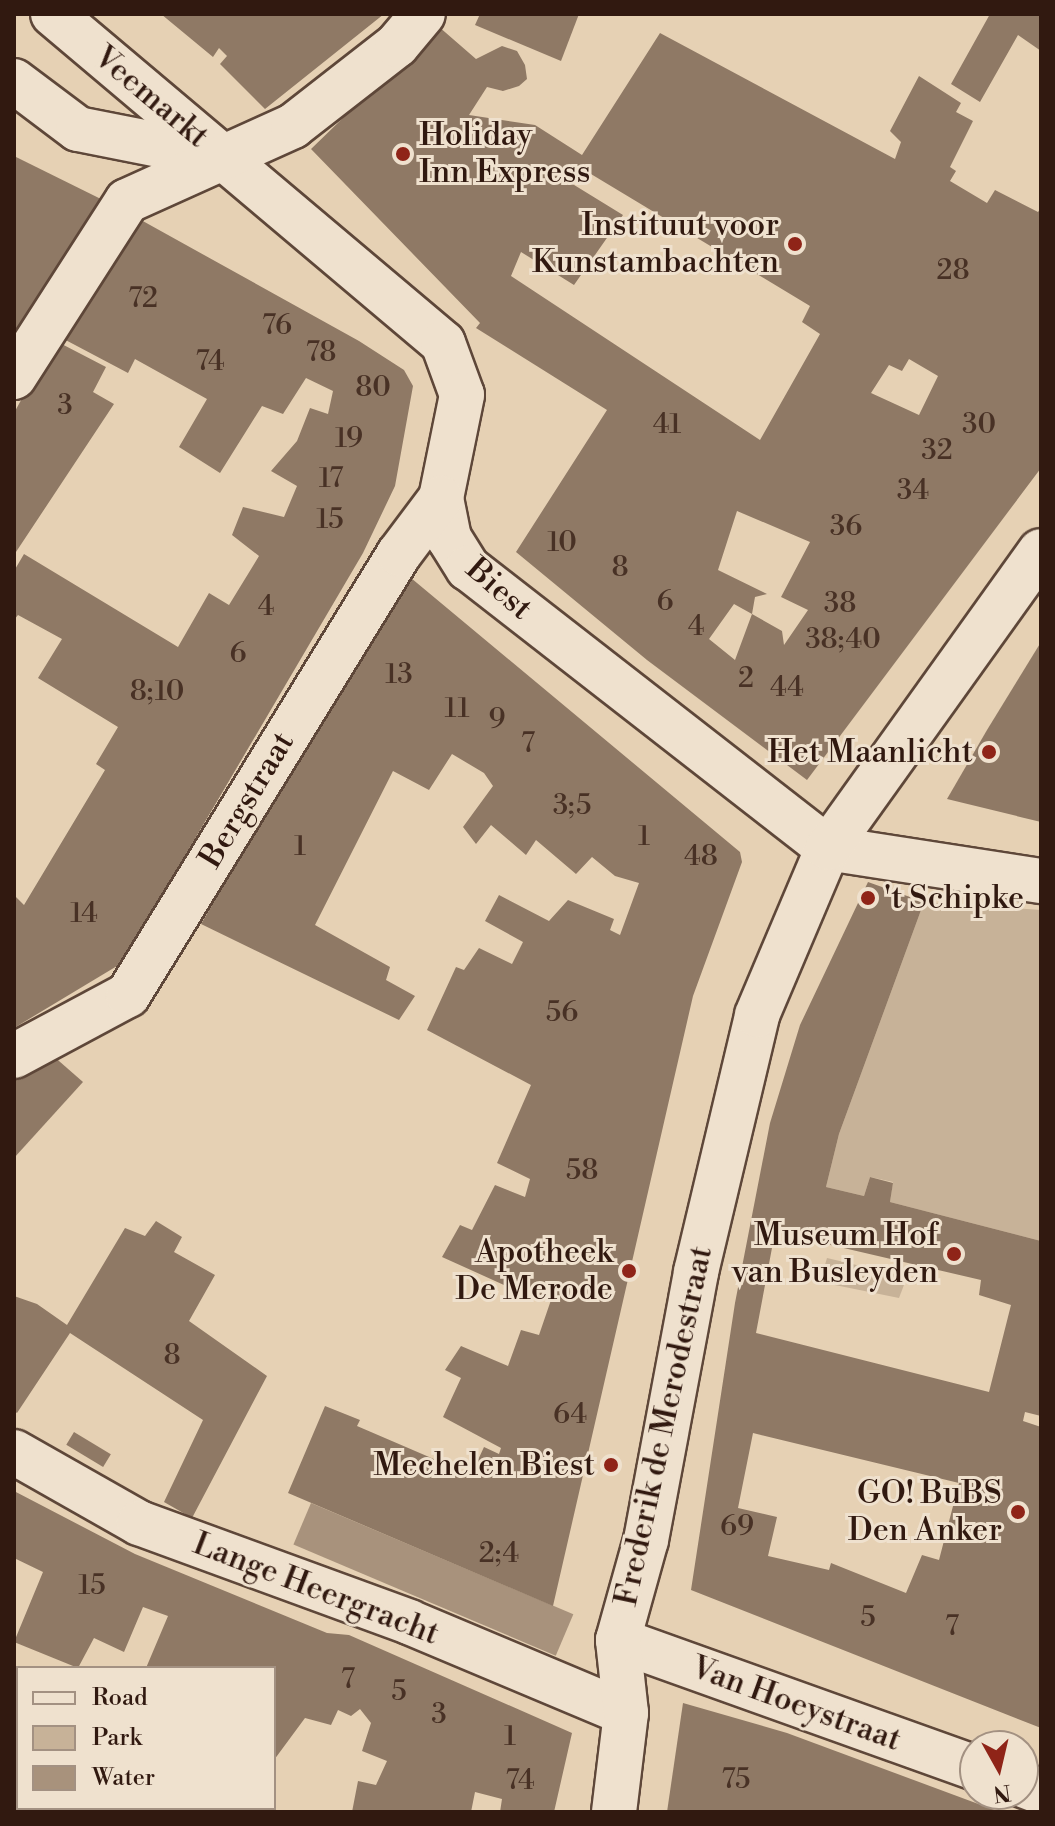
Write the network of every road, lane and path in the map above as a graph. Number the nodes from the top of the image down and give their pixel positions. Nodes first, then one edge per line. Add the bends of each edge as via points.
1 (53, 14) edge
2 (423, 14) edge
3 (14, 81) edge
4 (222, 158) junction
5 (14, 377) edge
6 (441, 498) junction
7 (1041, 551) edge
8 (828, 848) junction
9 (1041, 881) edge
10 (14, 1056) edge
11 (14, 1452) edge
12 (618, 1640) junction
13 (626, 1713) junction
14 (959, 1762) edge
15 (614, 1812) edge

1 - 4 street, Veemarkt
2 - 4 street via 397,45 293,126
3 - 4 street, Veemarkt via 78,129
4 - 5 street via 127,201
4 - 6 street, Biest via 443,343 462,395
6 - 8 street, Biest via 449,538 468,568
6 - 10 street, Bergstraat via 399,554 128,995
7 - 8 street, Frederik de Merodestraat
8 - 9 street
8 - 12 street, Frederik de Merodestraat via 757,1015 696,1272 646,1540
11 - 13 street, Lange Heergracht via 139,1523 409,1622
12 - 13 street, Frederik de Merodestraat
12 - 14 street, Van Hoeystraat
13 - 15 street, Frederik de Merodestraat

